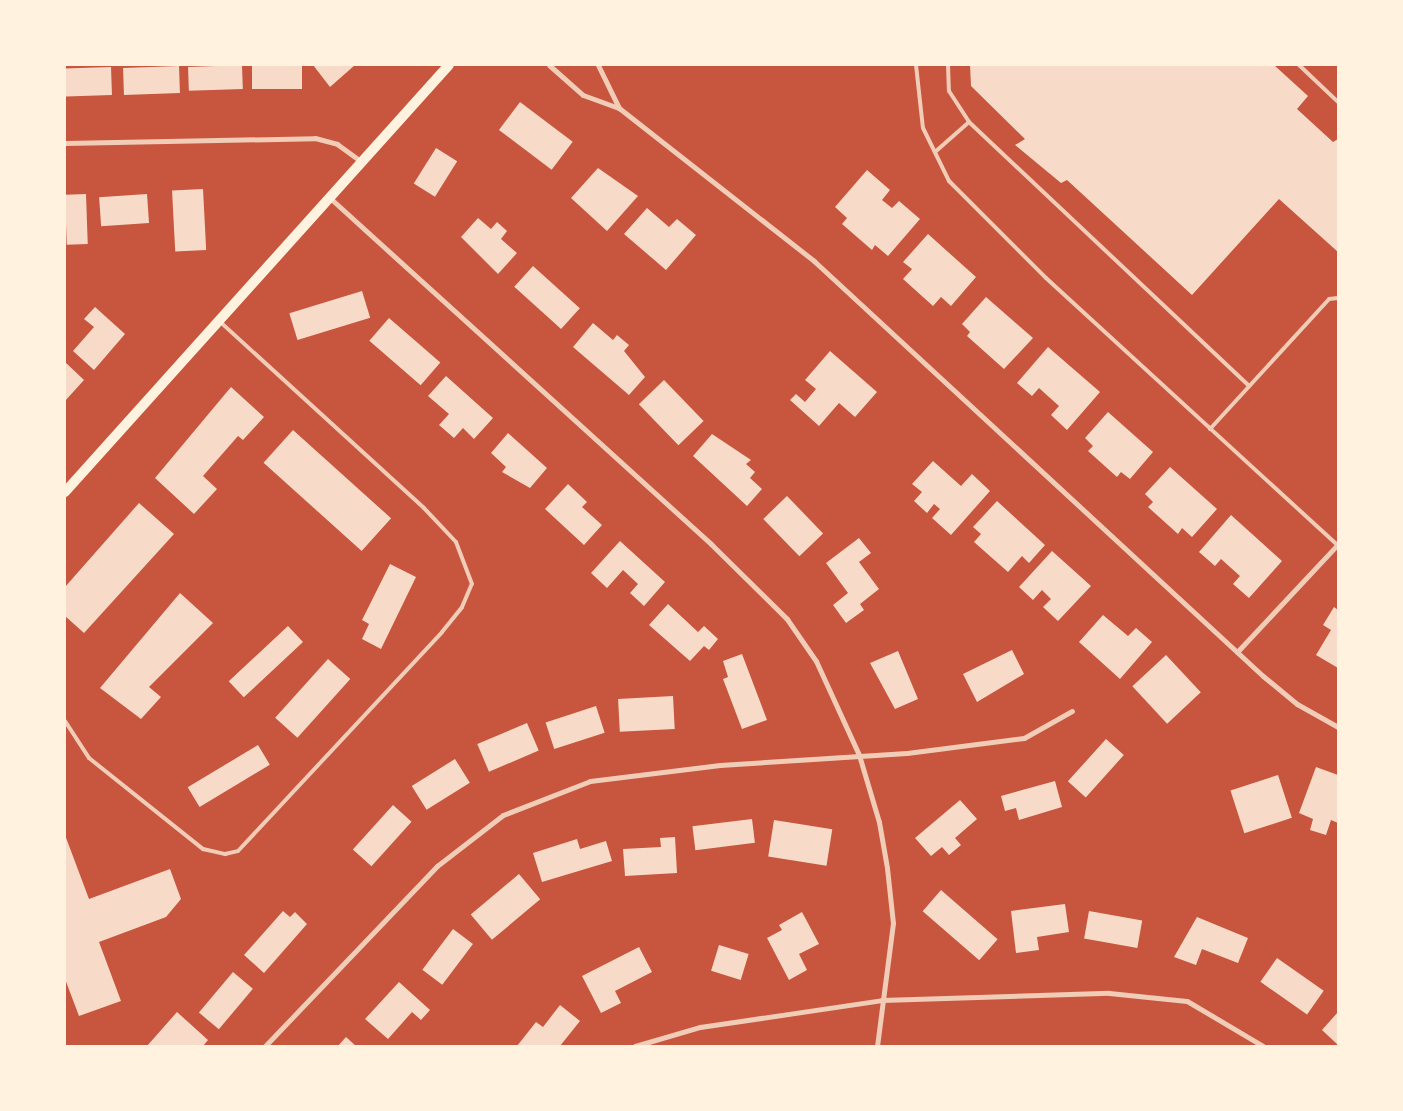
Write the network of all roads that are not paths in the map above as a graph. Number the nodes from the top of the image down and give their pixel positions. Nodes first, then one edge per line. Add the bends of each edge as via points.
1 (449, 65) edge
2 (549, 65) edge
3 (598, 65) edge
4 (916, 65) edge
5 (948, 65) edge
6 (1299, 65) edge
7 (1338, 102) edge
8 (619, 108) junction
9 (969, 122) junction
10 (65, 143) edge
11 (935, 152) junction
12 (363, 163) junction
13 (330, 198) junction
14 (1338, 298) edge
15 (220, 322) junction
16 (1249, 386) junction
17 (1210, 429) junction
18 (65, 492) edge
19 (1337, 546) edge
20 (1237, 652) junction
21 (1072, 711) dead end
22 (65, 721) edge
23 (1338, 727) edge
24 (859, 756) junction
25 (882, 1000) junction
26 (265, 1046) edge
27 (635, 1046) edge
28 (877, 1046) edge
29 (1264, 1046) edge

1 - 12 main road
2 - 8 street via 583,95
3 - 8 street
4 - 11 lane via 923,128
5 - 9 lane via 949,91
6 - 7 lane
8 - 20 street via 814,260
9 - 11 lane
9 - 16 lane
10 - 12 street via 315,138 337,144
11 - 17 lane via 950,181 1046,278
12 - 13 main road
13 - 15 main road
13 - 24 street via 711,544 787,619 816,661
14 - 16 lane via 1329,299
15 - 18 main road
15 - 22 lane via 424,508 456,542 472,584 466,600 376,708 238,851 225,854 203,849 89,758
16 - 17 lane
17 - 19 lane
19 - 20 street
20 - 23 street via 1297,704
21 - 24 street via 1024,738
24 - 25 street via 879,822 893,923
24 - 26 street via 720,765 590,781 503,815 437,866
25 - 27 street via 700,1026
25 - 28 street
25 - 29 street via 1109,993 1187,1000

